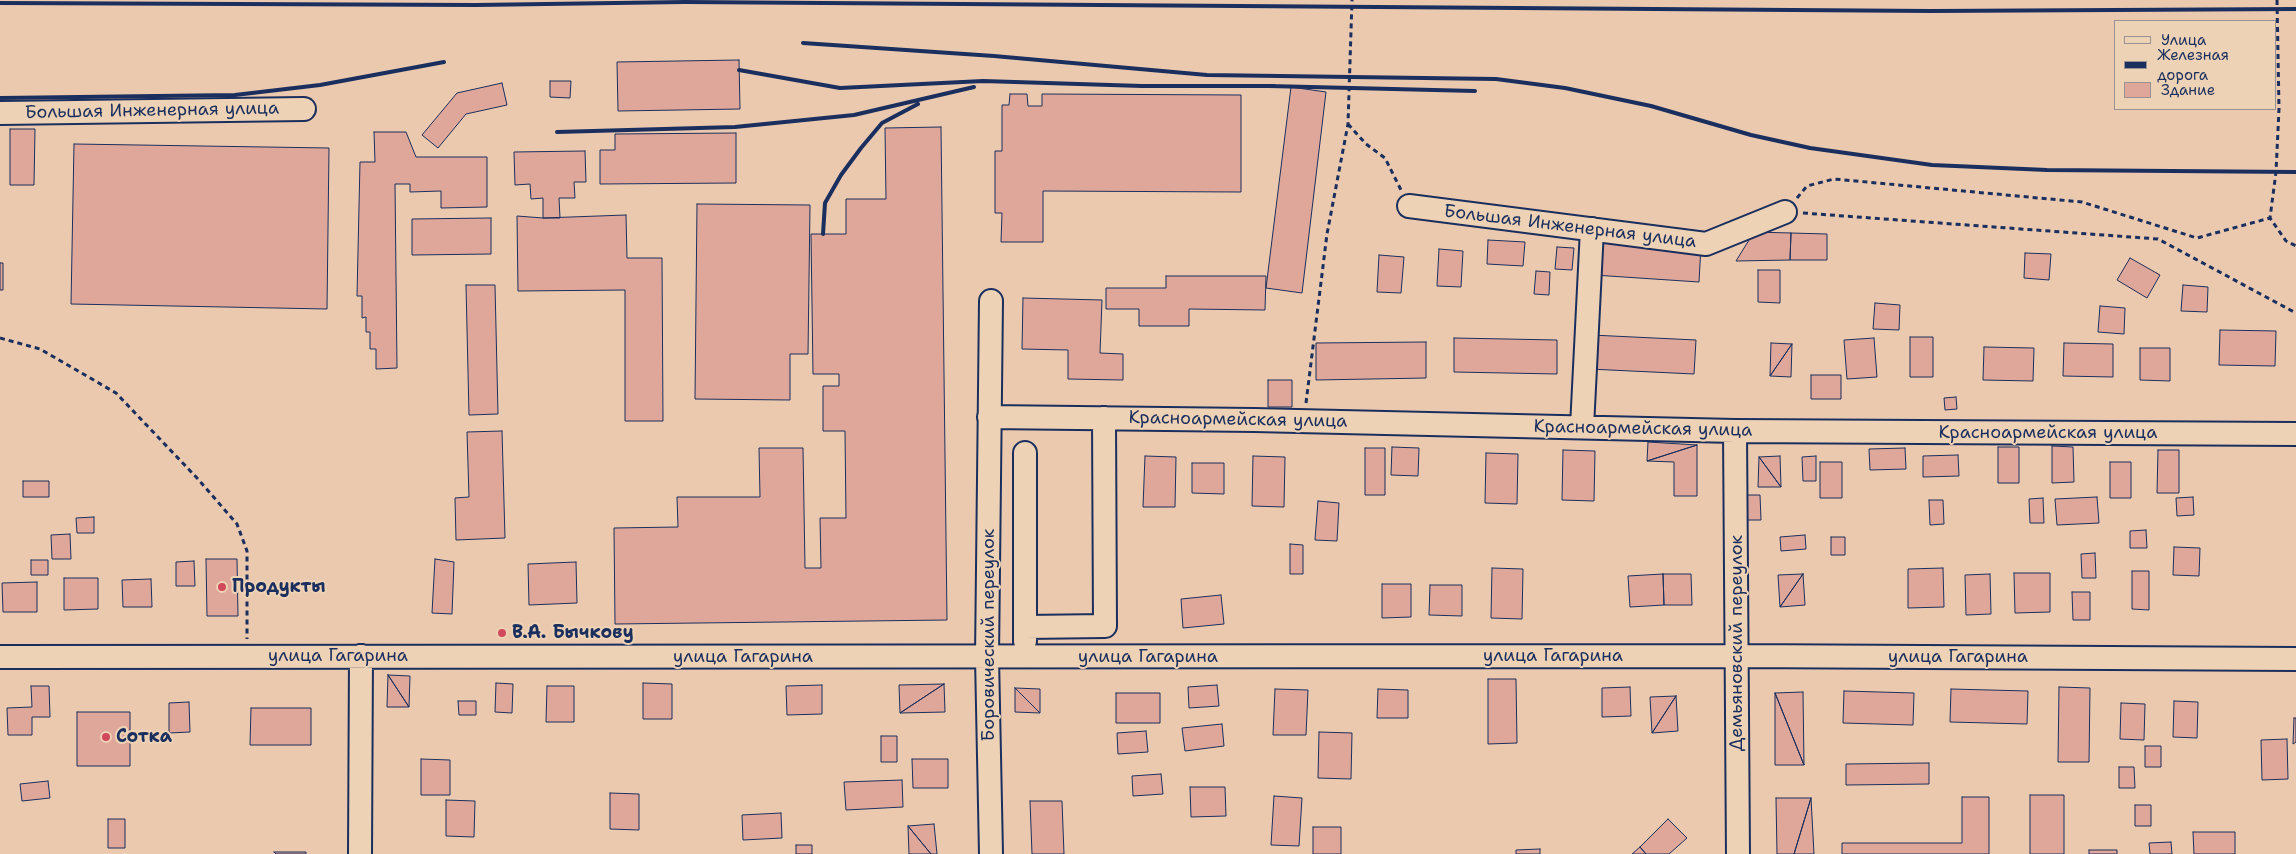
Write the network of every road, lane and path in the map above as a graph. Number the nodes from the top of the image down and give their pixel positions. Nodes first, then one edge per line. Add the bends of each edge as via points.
1 (1352, 0) edge
2 (2277, 0) edge
3 (304, 109) dead end
4 (0, 113) edge
5 (1348, 124) junction
6 (1409, 206) joint
7 (1784, 212) junction
8 (2270, 218) junction
9 (1592, 229) junction
10 (2296, 246) edge
11 (991, 301) dead end
12 (2296, 313) edge
13 (0, 338) edge
14 (1304, 412) dead end
15 (989, 416) junction
16 (1104, 418) junction
17 (1582, 427) junction
18 (1735, 431) junction
19 (2296, 434) edge
20 (1025, 453) dead end
21 (1025, 627) junction
22 (248, 656) junction
23 (361, 656) junction
24 (1737, 656) junction
25 (0, 657) edge
26 (987, 657) junction
27 (1025, 657) junction
28 (2296, 659) edge
29 (360, 854) edge
30 (991, 854) edge
31 (1738, 854) edge

1 - 5 path
2 - 8 path via 2276,172
3 - 4 street, Большая Инженерная улица
5 - 6 path via 1366,144 1385,158
5 - 14 path via 1327,234
6 - 9 street, Большая Инженерная улица
7 - 8 path via 1807,186 1834,179 2082,202 2197,238
7 - 9 street, Большая Инженерная улица via 1706,244
7 - 12 path via 2158,239
8 - 10 path via 2286,241
9 - 17 street
11 - 15 street, Боровический переулок
13 - 22 path via 40,349 116,393 237,524 247,551
15 - 16 street, Красноармейская улица
15 - 26 street, Боровический переулок
16 - 17 street, Красноармейская улица
16 - 21 street via 1105,626
17 - 18 street, Красноармейская улица
18 - 19 street, Красноармейская улица
18 - 24 street, Демьяновский переулок
20 - 21 street
21 - 27 street
22 - 23 street, улица Гагарина
22 - 25 street, улица Гагарина
23 - 26 street, улица Гагарина
23 - 29 street
24 - 27 street, улица Гагарина
24 - 28 street, улица Гагарина
24 - 31 street, Демьяновский переулок
26 - 27 street, улица Гагарина
26 - 30 street, Боровический переулок

